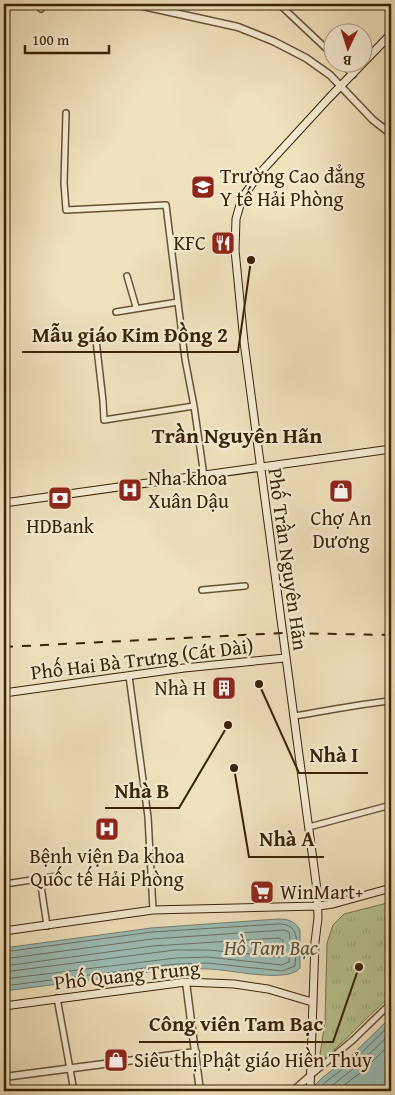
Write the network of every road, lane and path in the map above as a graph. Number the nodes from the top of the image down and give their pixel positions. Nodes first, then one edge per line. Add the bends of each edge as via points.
1 (134, 4) edge
2 (278, 4) edge
3 (391, 34) edge
4 (322, 45) edge
5 (350, 72) edge
6 (353, 75) junction
7 (341, 86) junction
8 (66, 113) dead end
9 (391, 134) edge
10 (128, 276) dead end
11 (178, 302) junction
12 (136, 307) junction
13 (116, 312) dead end
14 (96, 340) dead end
15 (194, 406) junction
16 (391, 449) edge
17 (259, 467) junction
18 (204, 476) junction
19 (4, 503) edge
20 (245, 586) dead end
21 (202, 590) dead end
22 (285, 658) junction
23 (129, 676) junction
24 (4, 693) edge
25 (391, 701) edge
26 (294, 716) junction
27 (391, 805) edge
28 (310, 827) junction
29 (58, 876) dead end
30 (40, 879) junction
31 (6, 884) dead end
32 (391, 888) edge
33 (318, 906) junction
34 (153, 910) junction
35 (47, 926) junction
36 (4, 931) edge
37 (186, 982) junction
38 (57, 998) junction
39 (312, 1002) junction
40 (391, 1003) edge
41 (4, 1006) edge
42 (196, 1052) junction
43 (71, 1068) junction
44 (311, 1075) junction
45 (4, 1077) edge
46 (310, 1090) edge
47 (74, 1091) edge
48 (200, 1091) edge
49 (293, 1091) edge

1 - 7 street via 238,27 306,58
2 - 4 street
3 - 6 main road, Phố Trần Nguyên Hãn
5 - 6 street
6 - 7 main road, Phố Trần Nguyên Hãn
7 - 9 street
7 - 17 main road, Phố Trần Nguyên Hãn via 253,181 242,198 236,219 235,250
8 - 11 street via 66,210 166,206
10 - 12 street
11 - 12 street
11 - 15 street
12 - 13 street
14 - 15 street via 104,420
15 - 18 street
16 - 17 main road
17 - 18 main road
17 - 22 main road, Phố Trần Nguyên Hãn
18 - 19 main road
20 - 21 street
22 - 23 main road, Phố Hai Bà Trưng (Cát Dài)
22 - 26 main road, Phố Trần Nguyên Hãn
23 - 24 main road, Phố Hai Bà Trưng (Cát Dài)
23 - 34 street via 148,817
25 - 26 street
26 - 28 main road, Phố Trần Nguyên Hãn
27 - 28 street
28 - 33 main road, Phố Trần Nguyên Hãn
29 - 30 street
30 - 31 street
30 - 35 street
32 - 33 main road
33 - 34 main road
33 - 39 main road, Phố Trần Nguyên Hãn
34 - 35 main road
35 - 36 main road
37 - 38 main road, Phố Quang Trung
37 - 39 main road, Phố Quang Trung via 268,989
37 - 42 street
38 - 41 main road, Phố Quang Trung
38 - 43 street
39 - 44 main road, Phố Trần Nguyên Hãn
40 - 44 street
42 - 43 street
42 - 48 street
43 - 45 street
43 - 47 street
44 - 46 main road, Phố Trần Nguyên Hãn
44 - 49 street

